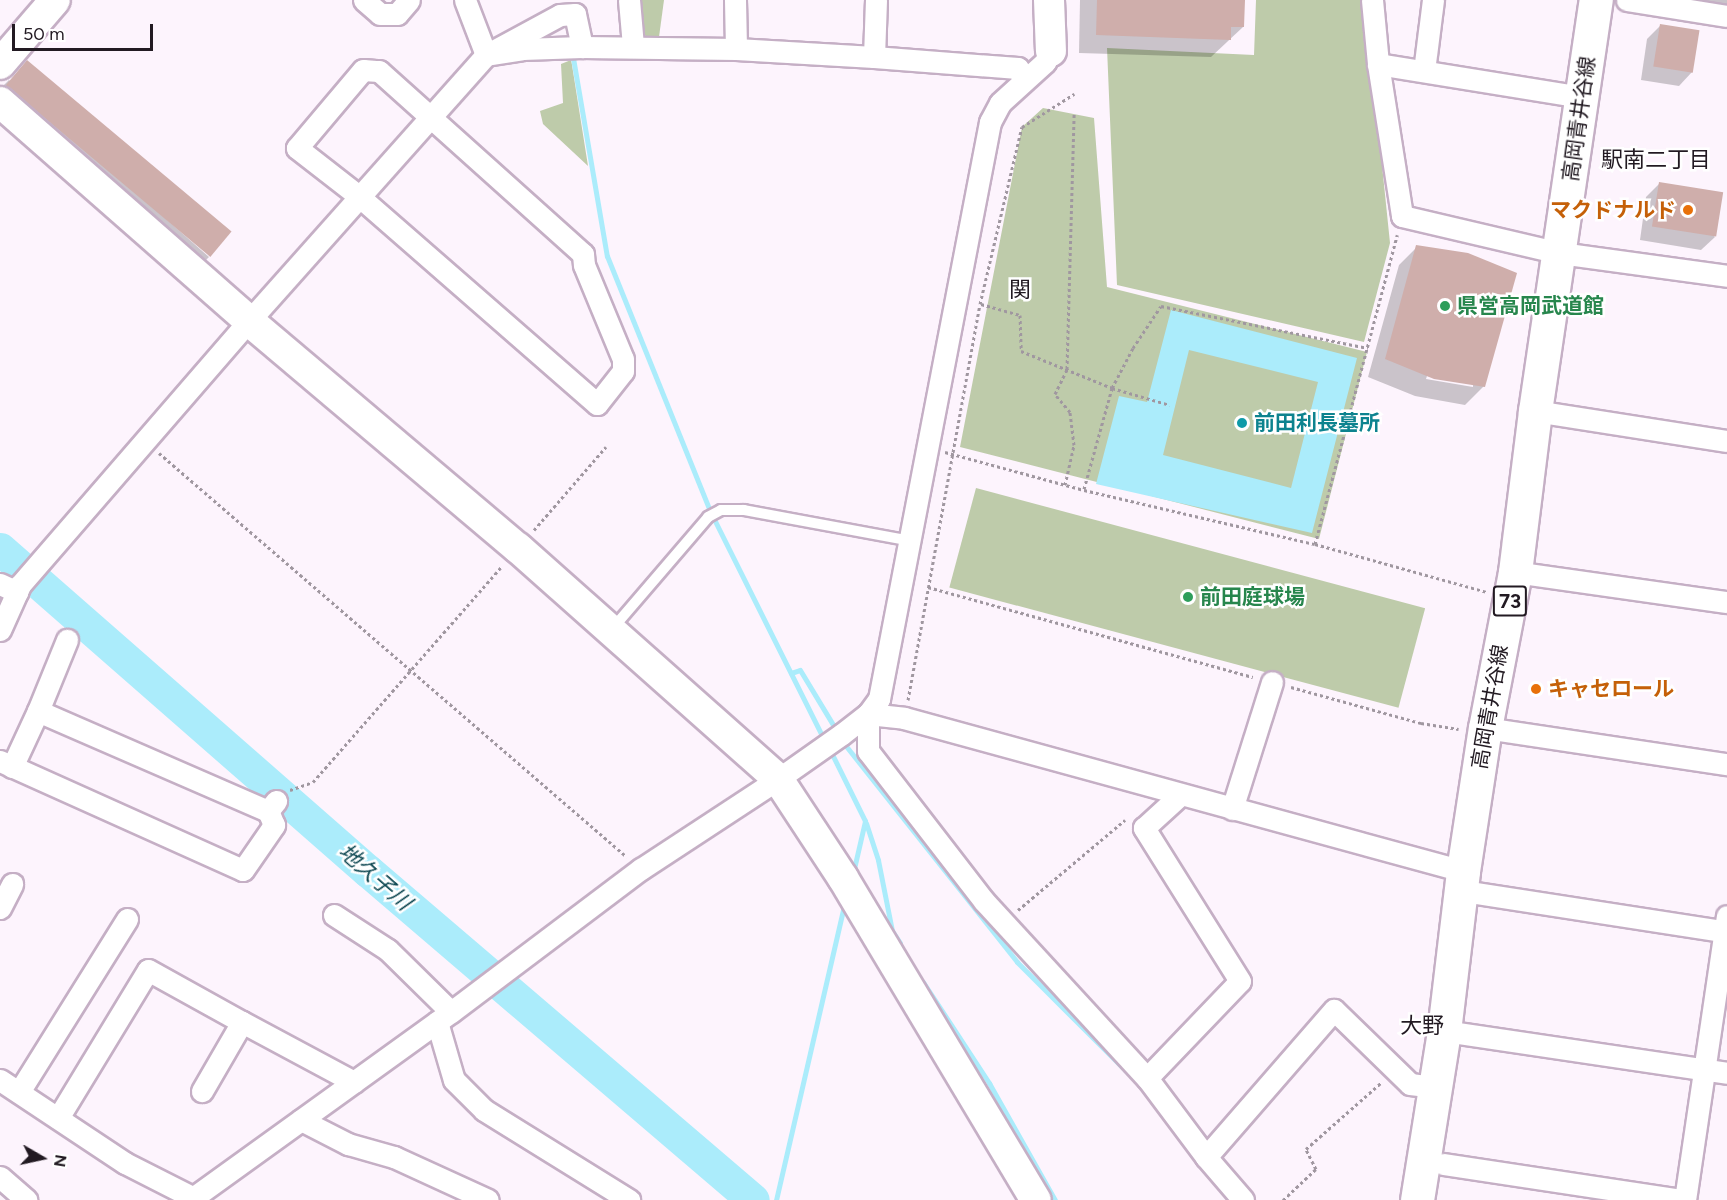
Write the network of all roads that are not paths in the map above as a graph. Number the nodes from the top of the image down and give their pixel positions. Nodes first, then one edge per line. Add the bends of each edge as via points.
1 (55, 0) edge
2 (364, 0) edge
3 (409, 0) edge
4 (465, 0) edge
5 (629, 0) edge
6 (735, 0) edge
7 (876, 0) edge
8 (1049, 0) edge
9 (1372, 0) edge
10 (1433, 0) edge
11 (1596, 0) edge
12 (1627, 0) edge
13 (1727, 16) edge
14 (633, 46) junction
15 (574, 47) junction
16 (736, 49) junction
17 (1051, 51) joint
18 (486, 55) junction
19 (874, 57) junction
20 (0, 64) edge
21 (1378, 64) junction
22 (1424, 70) junction
23 (1024, 81) junction
24 (1581, 98) junction
25 (0, 102) edge
26 (431, 117) junction
27 (360, 197) junction
28 (1560, 253) junction
29 (1727, 276) edge
30 (249, 321) junction
31 (1535, 411) junction
32 (1727, 441) edge
33 (911, 541) junction
34 (1513, 585) junction
35 (12, 587) edge
36 (1727, 602) edge
37 (0, 630) edge
38 (611, 630) junction
39 (68, 640) dead end
40 (1272, 682) road end
41 (38, 711) junction
42 (868, 714) junction
43 (1475, 729) junction
44 (6, 764) edge
45 (1727, 764) edge
46 (778, 779) junction
47 (1180, 795) junction
48 (1232, 809) junction
49 (1463, 881) junction
50 (12, 884) dead end
51 (0, 908) edge
52 (334, 915) dead end
53 (127, 919) dead end
54 (1726, 927) edge
55 (444, 1017) junction
56 (242, 1022) junction
57 (1444, 1031) junction
58 (1705, 1070) junction
59 (1727, 1073) edge
60 (1148, 1078) junction
61 (0, 1080) edge
62 (354, 1082) junction
63 (1436, 1087) junction
64 (202, 1091) dead end
65 (19, 1092) junction
66 (58, 1118) junction
67 (301, 1120) junction
68 (1206, 1157) junction
69 (1443, 1164) dead end
70 (0, 1177) edge
71 (604, 1193) edge
72 (194, 1199) edge
73 (26, 1200) edge
74 (488, 1200) edge
75 (629, 1200) edge
76 (1036, 1200) edge
77 (1243, 1200) edge
78 (1418, 1200) edge
79 (1680, 1200) edge
80 (1685, 1200) edge

1 - 20 street
2 - 3 street via 380,14 397,14
4 - 18 street
5 - 14 street
6 - 16 street
7 - 19 street
8 - 17 street
9 - 21 street
10 - 22 street
11 - 24 main road, 高岡青井谷線 / 73
12 - 13 street
14 - 15 street
14 - 16 street
15 - 18 street
15 - 18 street via 575,14 566,14
16 - 19 street
17 - 23 street
18 - 26 street
19 - 23 street via 1018,68
21 - 22 street
21 - 28 street via 1402,216
22 - 24 street
23 - 33 street via 1000,103 990,122
24 - 28 main road, 高岡青井谷線 / 73
25 - 30 street
26 - 27 street
26 - 27 street via 379,71 363,70 297,148
26 - 27 street via 583,254 623,359 623,371 597,404
27 - 30 street
28 - 29 street
28 - 31 main road, 高岡青井谷線 / 73
30 - 35 street via 35,568
30 - 38 street
31 - 32 street
31 - 34 main road, 高岡青井谷線 / 73
33 - 38 lane via 744,510 721,510 708,517
33 - 42 street via 879,699
34 - 36 street
34 - 43 main road, 高岡青井谷線 / 73
35 - 37 street
38 - 46 street
39 - 41 street
40 - 48 street
41 - 44 street
41 - 44 street via 276,801 274,825 243,870
42 - 46 street
42 - 47 street via 904,718
42 - 60 street via 868,751 1003,923
43 - 45 street
43 - 49 main road, 高岡青井谷線 / 73
46 - 55 street via 640,869
46 - 76 street via 843,878
47 - 48 street
47 - 60 street via 1144,828 1240,981
48 - 49 street
49 - 54 street
49 - 57 main road, 高岡青井谷線 / 73
50 - 51 street
52 - 55 street via 388,950
53 - 65 street
54 - 58 street
55 - 62 street
55 - 71 street via 454,1080 477,1102
56 - 62 street
56 - 64 street
56 - 66 street via 148,969
57 - 58 street
57 - 63 main road, 高岡青井谷線 / 73
58 - 59 street
58 - 80 street
60 - 68 street
61 - 65 street
62 - 67 street
63 - 68 street via 1410,1084 1334,1010
63 - 78 main road, 高岡青井谷線 / 73
65 - 66 street
66 - 72 street via 125,1163
67 - 72 street
67 - 74 street via 348,1144 394,1157
68 - 77 street
69 - 79 street
70 - 73 street
71 - 75 street

